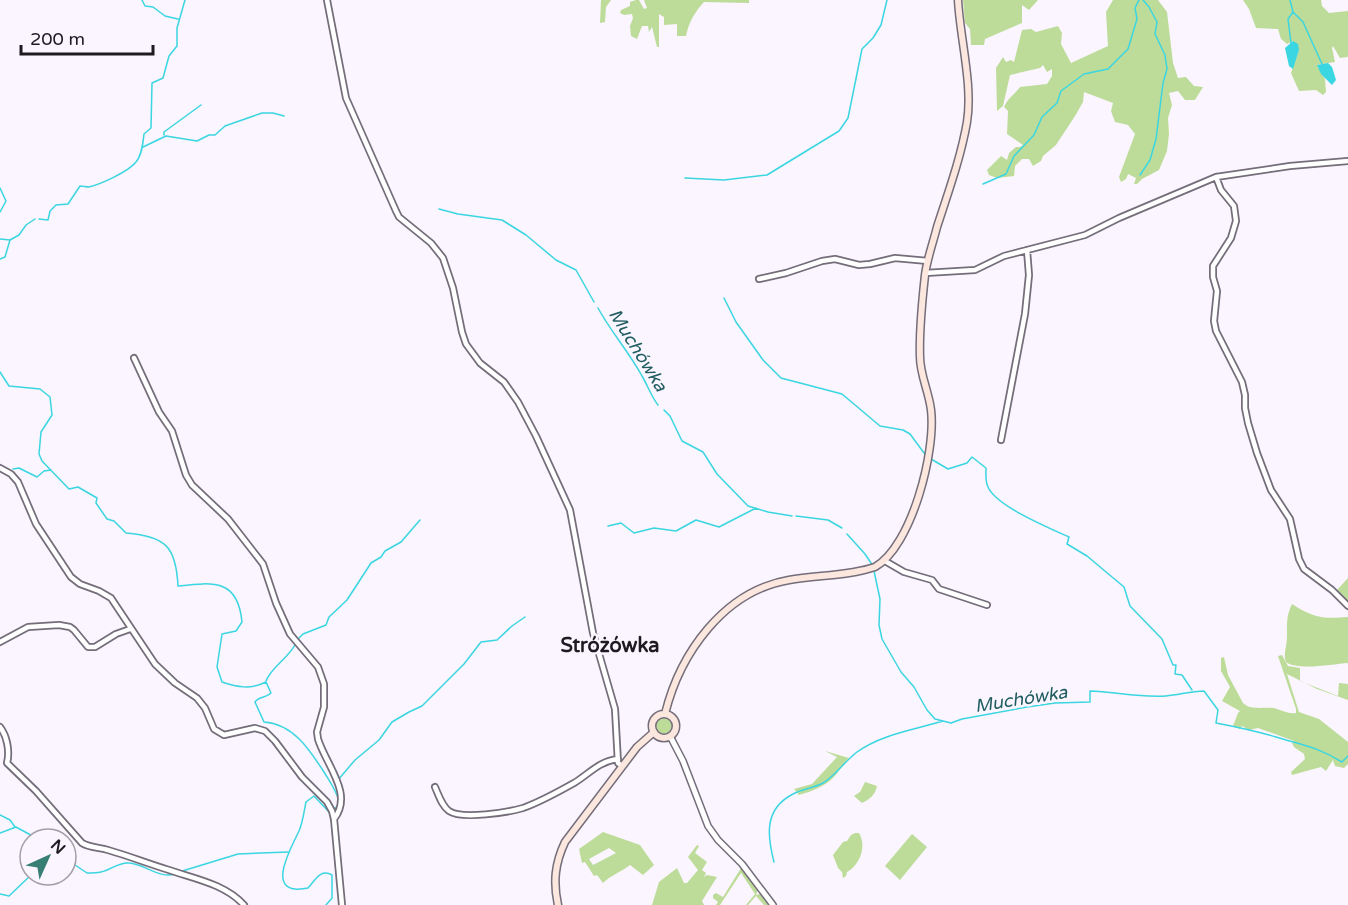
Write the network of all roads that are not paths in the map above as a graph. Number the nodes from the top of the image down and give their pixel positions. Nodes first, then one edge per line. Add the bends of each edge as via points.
1 (327, 0) edge
2 (958, 0) edge
3 (1348, 162) edge
4 (1216, 177) junction
5 (1027, 250) junction
6 (928, 261) junction
7 (926, 273) junction
8 (759, 279) dead end
9 (134, 358) dead end
10 (1001, 440) dead end
11 (0, 468) edge
12 (885, 561) junction
13 (987, 605) dead end
14 (1348, 606) edge
15 (130, 628) junction
16 (0, 642) edge
17 (666, 714) junction
18 (0, 727) edge
19 (654, 732) junction
20 (670, 736) junction
21 (618, 759) junction
22 (622, 766) junction
23 (435, 787) dead end
24 (334, 819) junction
25 (244, 905) edge
26 (342, 905) edge
27 (558, 905) edge
28 (773, 905) edge

1 - 21 street via 346,98 396,211 443,258 466,344 518,402 570,510 593,633 615,709
2 - 6 main road via 968,91 967,122
3 - 4 street
4 - 5 street via 1084,236
4 - 14 street via 1234,206 1236,221 1213,266 1216,331 1242,382 1257,453 1271,490 1290,519 1299,559 1304,569
5 - 7 street via 975,270
5 - 10 street via 1025,314
6 - 7 main road
6 - 8 street via 895,258 859,265 835,259
7 - 12 main road via 920,360 931,408 928,458 916,504
9 - 24 street via 172,431 186,476 237,529 263,564 276,603 296,643 318,667 324,684 319,744 342,798
11 - 15 street via 18,482 36,524 71,577 111,598
12 - 13 street via 904,572 932,580 939,590
12 - 17 main road via 873,568 765,586 736,603 693,648 674,685
15 - 16 street via 95,648 88,647 70,627 59,625 28,627
15 - 24 street via 161,670 201,704 218,733 229,735 255,728 265,731 331,809
17 - 19 main road via 654,719
17 - 20 main road via 676,723
18 - 25 street via 8,746 7,763 82,843 197,877
19 - 20 main road via 661,737
19 - 22 main road
20 - 28 street via 708,826
21 - 22 street
21 - 23 street via 603,762 573,784 511,810 453,813 441,801
22 - 27 main road via 560,853 554,879
24 - 26 street

